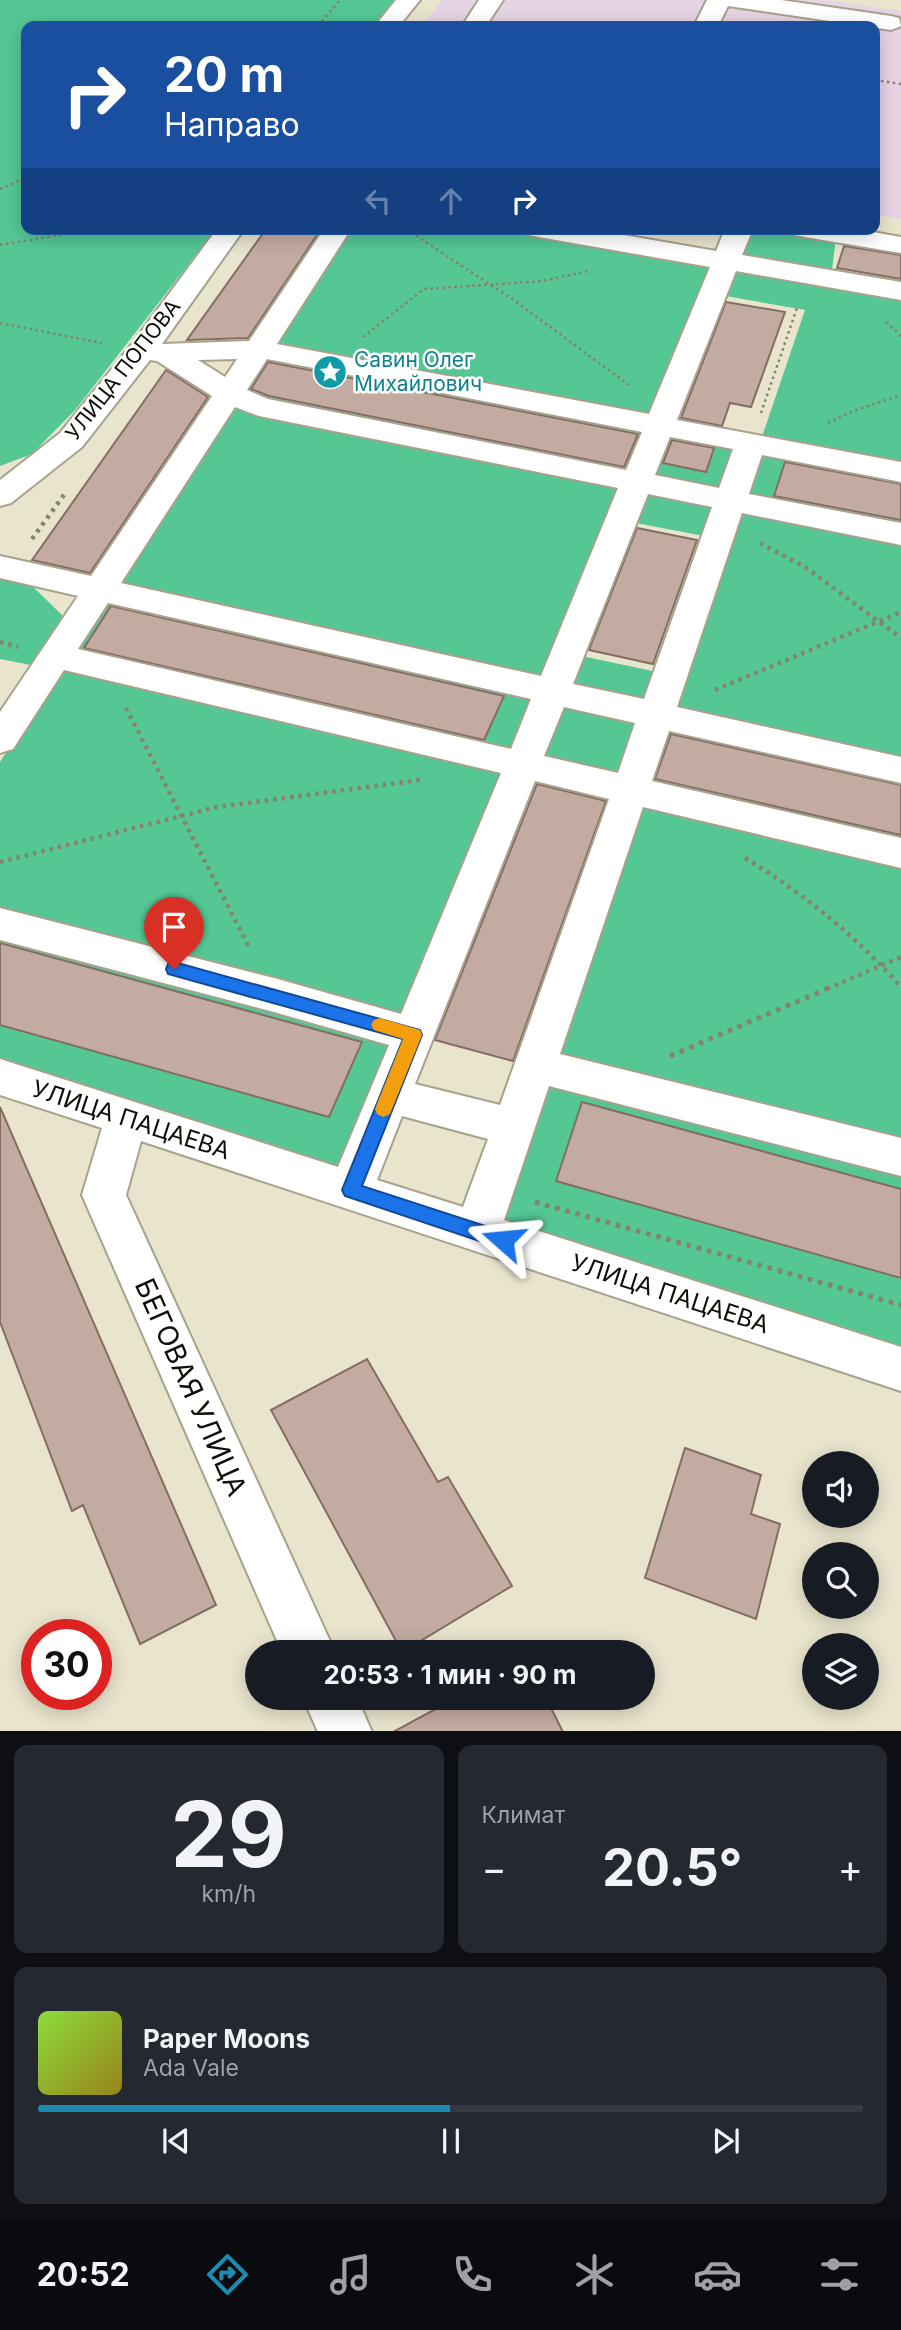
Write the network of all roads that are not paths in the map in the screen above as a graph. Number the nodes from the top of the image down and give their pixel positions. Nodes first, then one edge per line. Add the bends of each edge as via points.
1 (408, 0) edge
2 (491, 0) edge
3 (719, 0) edge
4 (733, 0) edge
5 (391, 21) edge
6 (477, 21) edge
7 (708, 21) edge
8 (877, 21) edge
9 (880, 21) edge
10 (891, 23) dead end
11 (228, 235) edge
12 (334, 235) edge
13 (611, 235) edge
14 (814, 235) edge
15 (839, 235) edge
16 (732, 245) edge
17 (901, 245) edge
18 (809, 275) junction
19 (901, 291) edge
20 (259, 349) junction
21 (154, 351) junction
22 (229, 393) junction
23 (662, 419) junction
24 (764, 446) junction
25 (901, 472) edge
26 (636, 482) junction
27 (0, 496) edge
28 (726, 515) junction
29 (901, 534) edge
30 (0, 567) edge
31 (99, 590) junction
32 (56, 656) junction
33 (551, 693) junction
34 (655, 716) junction
35 (0, 740) edge
36 (522, 766) junction
37 (901, 771) edge
38 (629, 790) junction
39 (901, 853) edge
40 (0, 924) edge
41 (414, 1035) junction
42 (534, 1065) junction
43 (0, 1077) edge
44 (389, 1095) junction
45 (126, 1119) junction
46 (513, 1127) junction
47 (901, 1157) edge
48 (351, 1190) junction
49 (477, 1232) junction
50 (901, 1369) edge
51 (304, 1640) edge
52 (335, 1710) edge
53 (345, 1731) edge

1 - 5 street
2 - 6 street
3 - 7 street
4 - 8 street
9 - 10 street
11 - 21 street, УЛИЦА ПОПОВА
12 - 20 street
13 - 16 street
14 - 18 street
15 - 17 street
16 - 18 street
16 - 23 street
18 - 19 street
20 - 21 street
20 - 22 street
20 - 23 street
21 - 22 street
21 - 27 street, УЛИЦА ПОПОВА via 71,440
22 - 26 street via 259,407
22 - 31 street
23 - 24 street
23 - 26 street
24 - 25 street
24 - 28 street
26 - 28 street
26 - 33 street
28 - 29 street
28 - 34 street
30 - 31 street
31 - 32 street
31 - 33 street
32 - 35 street
32 - 36 street
33 - 34 street
33 - 36 street
34 - 37 street
34 - 38 street
36 - 38 street
36 - 41 street
38 - 39 street
38 - 42 street
40 - 41 street
41 - 44 street
42 - 46 street
42 - 47 street
43 - 45 street, УЛИЦА ПАЦАЕВА
44 - 46 street
44 - 48 street
45 - 48 street, УЛИЦА ПАЦАЕВА
45 - 51 street, БЕГОВАЯ УЛИЦА via 104,1195
46 - 49 street
48 - 49 street, УЛИЦА ПАЦАЕВА
49 - 50 street, УЛИЦА ПАЦАЕВА
52 - 53 street

